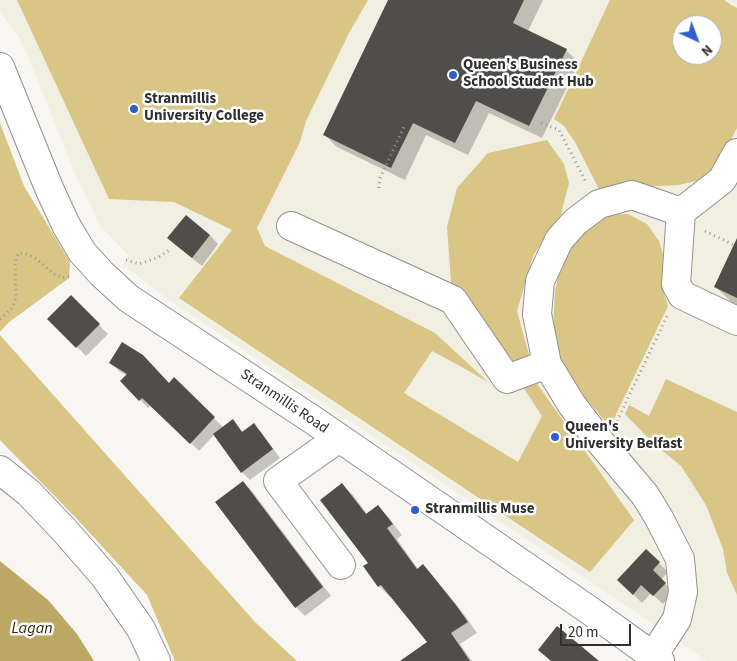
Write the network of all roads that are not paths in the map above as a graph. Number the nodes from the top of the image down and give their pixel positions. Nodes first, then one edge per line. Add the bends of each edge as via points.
1 (0, 67) edge
2 (737, 153) edge
3 (681, 212) junction
4 (291, 226) dead end
5 (737, 321) edge
6 (548, 364) junction
7 (338, 438) junction
8 (0, 470) edge
9 (341, 565) dead end
10 (656, 659) edge
11 (156, 661) edge

1 - 7 street, Stranmillis Road via 66,225 94,266 128,298
2 - 3 street via 722,180
3 - 5 street via 676,284 679,290 682,295
3 - 6 street via 632,195 599,204 558,240 540,281 537,314
4 - 6 street via 453,300 507,379
6 - 10 street via 572,405 645,495 680,559 683,592 677,619
7 - 9 street via 278,482
7 - 10 street, Stranmillis Road
8 - 11 street via 29,493 105,577 141,629

